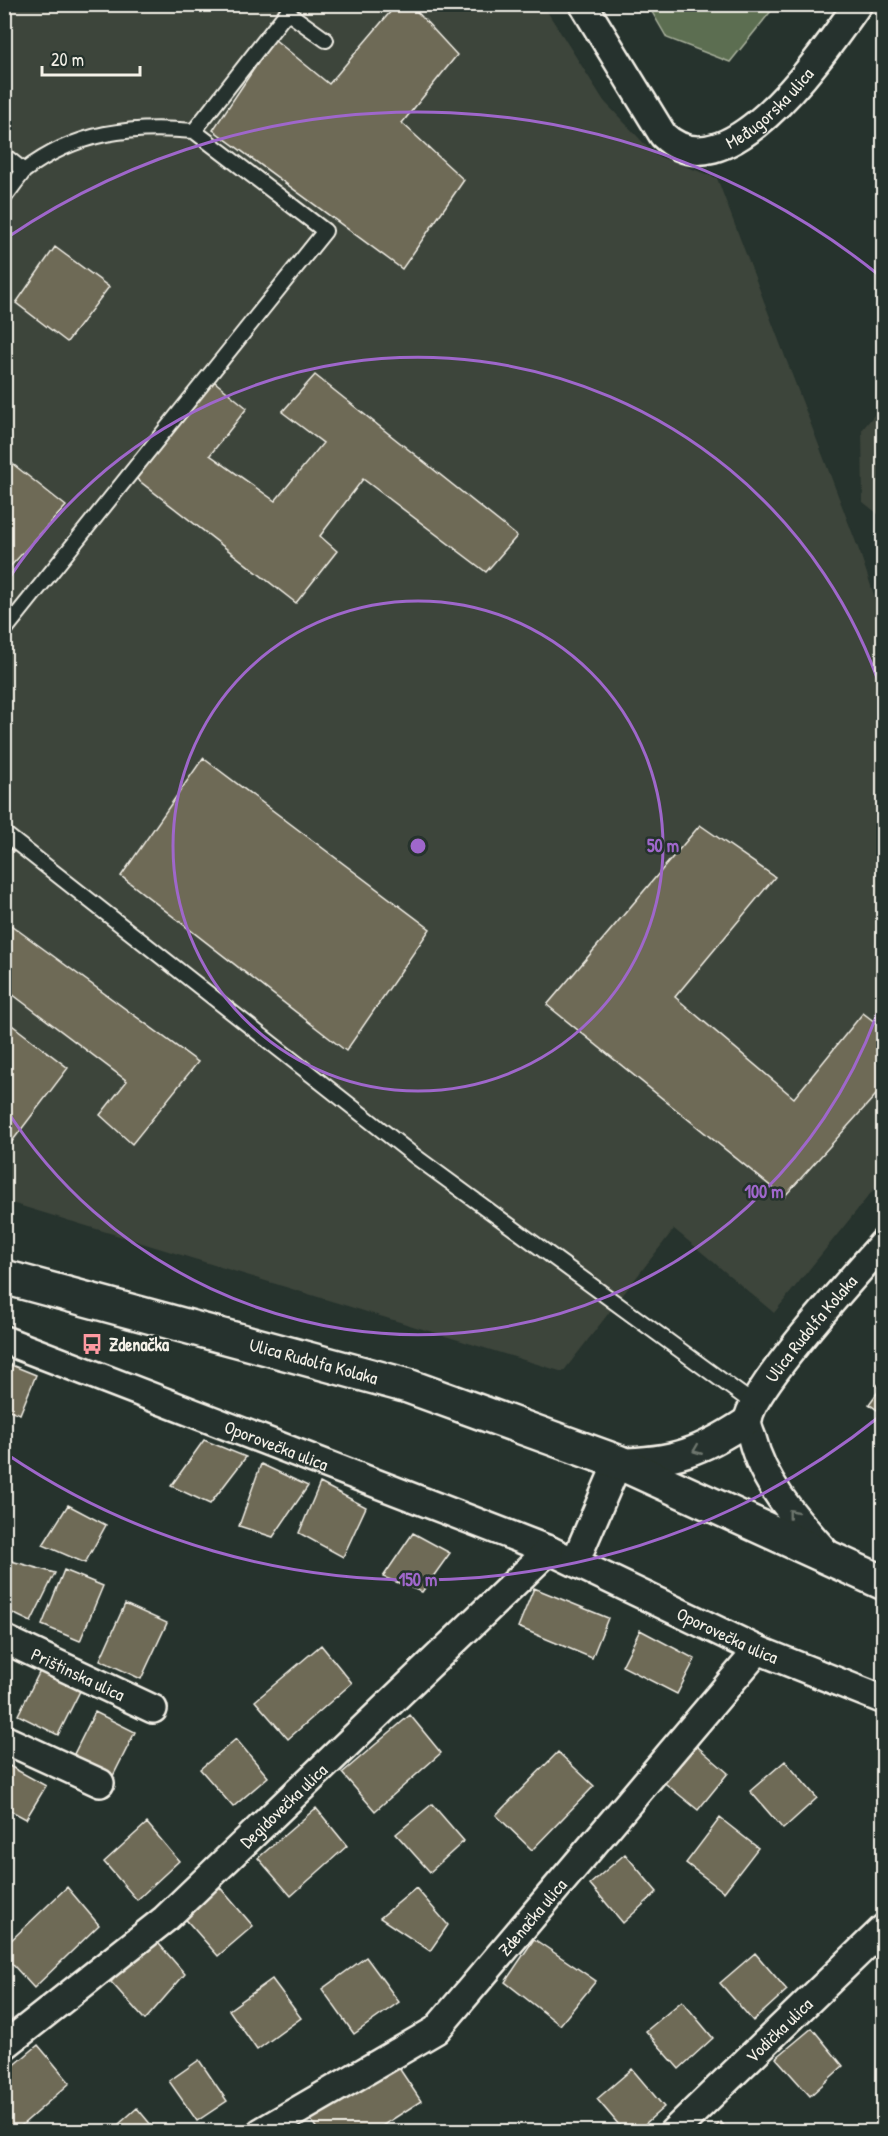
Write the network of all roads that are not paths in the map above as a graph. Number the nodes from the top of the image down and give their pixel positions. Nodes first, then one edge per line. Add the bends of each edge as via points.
1 (583, 4) edge
2 (858, 4) edge
3 (326, 40) dead end
4 (194, 130) junction
5 (4, 155) edge
6 (24, 171) junction
7 (4, 198) edge
8 (4, 631) edge
9 (4, 833) edge
10 (884, 1242) edge
11 (4, 1277) edge
12 (4, 1340) edge
13 (751, 1412) junction
14 (618, 1462) junction
15 (549, 1550) junction
16 (830, 1557) junction
17 (574, 1562) junction
18 (883, 1583) edge
19 (4, 1639) edge
20 (758, 1650) junction
21 (884, 1700) edge
22 (153, 1709) dead end
23 (4, 1739) edge
24 (100, 1783) dead end
25 (884, 1928) edge
26 (4, 2046) edge
27 (261, 2132) edge
28 (673, 2132) edge

1 - 2 street, Međugorska ulica via 663,135 673,144 692,150 729,143 756,127 823,52
3 - 4 lane via 287,12
4 - 6 lane via 153,127 87,137 48,153
4 - 8 lane via 325,231
5 - 6 lane
6 - 7 lane
9 - 13 lane via 416,1157
10 - 13 street, Ulica Rudolfa Kolaka via 780,1366
11 - 14 main road, Ulica Rudolfa Kolaka via 408,1386
12 - 15 street, Oporovečka ulica
13 -> 14 street, Ulica Rudolfa Kolaka via 714,1443 692,1453 664,1460
16 -> 13 street, Ulica Rudolfa Kolaka via 783,1502 768,1478 754,1448
14 - 16 main road, Ulica Rudolfa Kolaka
14 - 17 street
15 - 17 street, Oporovečka ulica
15 - 26 street, Degidovečka ulica via 165,1919
16 - 18 main road, Ulica Rudolfa Kolaka
17 - 20 street, Oporovečka ulica
19 - 22 street, Prištinska ulica
20 - 21 street, Oporovečka ulica
20 - 27 street, Zdenačka ulica via 436,2030
23 - 24 street
25 - 28 street, Vodička ulica

